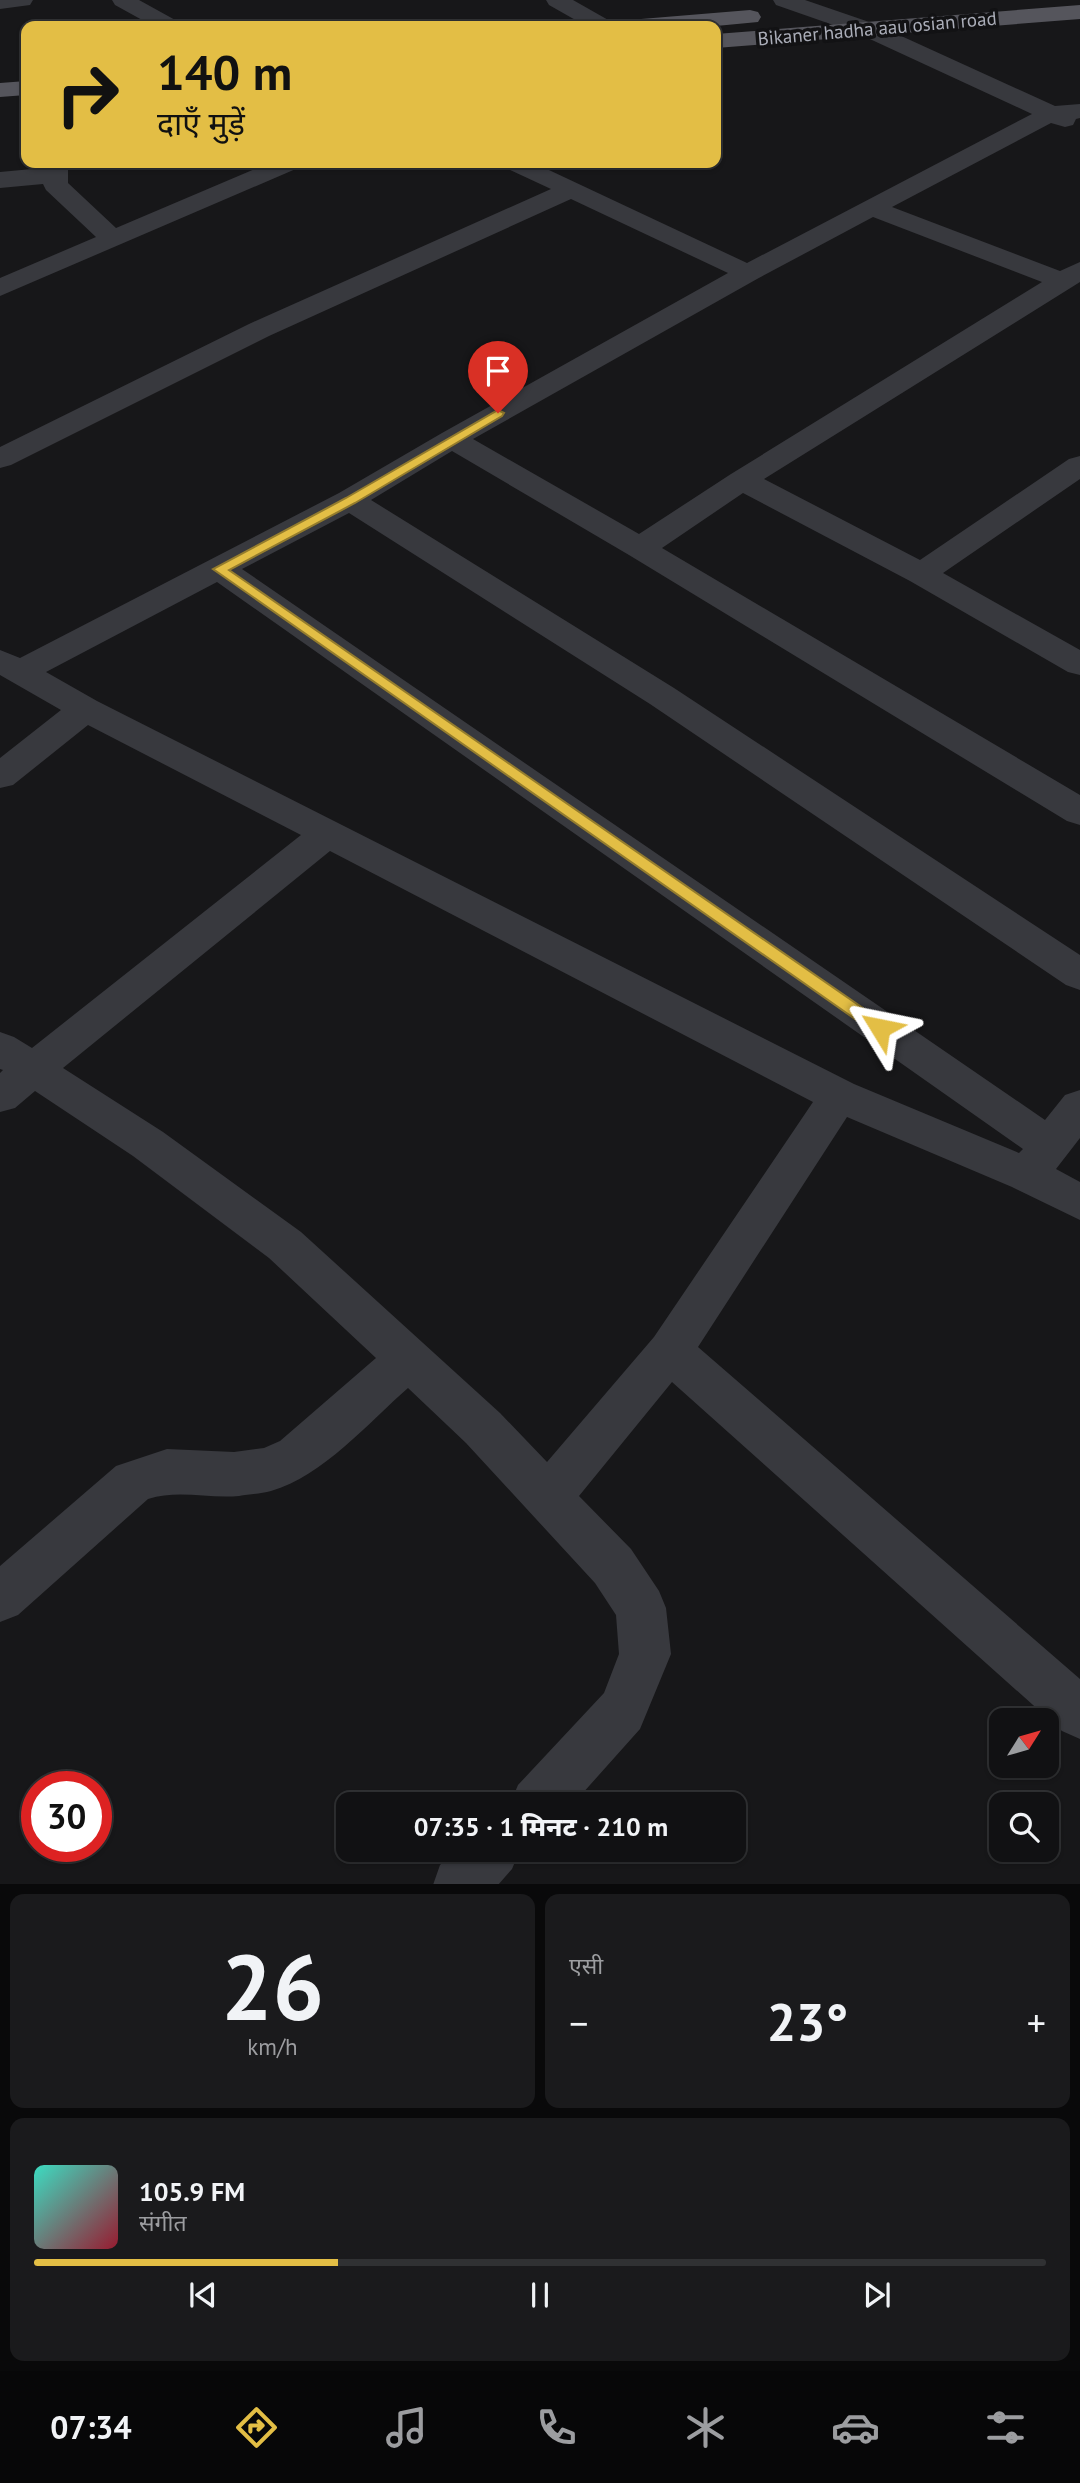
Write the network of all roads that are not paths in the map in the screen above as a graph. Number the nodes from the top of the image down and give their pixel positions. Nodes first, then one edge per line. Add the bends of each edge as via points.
1 (22, 0) edge
2 (123, 0) edge
3 (557, 0) edge
4 (784, 0) edge
5 (0, 2) edge
6 (815, 11) junction
7 (1080, 12) edge
8 (867, 18) junction
9 (160, 21) edge
10 (593, 21) edge
11 (699, 21) edge
12 (721, 40) edge
13 (21, 73) edge
14 (0, 75) edge
15 (21, 88) edge
16 (0, 90) edge
17 (1080, 111) edge
18 (1049, 114) junction
19 (1080, 126) edge
20 (277, 168) edge
21 (525, 168) edge
22 (55, 169) edge
23 (0, 180) edge
24 (570, 190) junction
25 (872, 208) junction
26 (113, 239) junction
27 (748, 273) junction
28 (1071, 276) edge
29 (0, 288) edge
30 (452, 439) junction
31 (0, 459) edge
32 (1080, 465) edge
33 (742, 480) junction
34 (351, 500) junction
35 (640, 548) junction
36 (220, 569) junction
37 (922, 574) junction
38 (1076, 658) edge
39 (10, 666) edge
40 (85, 709) junction
41 (0, 776) edge
42 (1080, 812) edge
43 (328, 833) junction
44 (1080, 975) edge
45 (12, 1071) edge
46 (839, 1096) junction
47 (1080, 1107) edge
48 (1038, 1160) junction
49 (1080, 1202) edge
50 (670, 1351) junction
51 (408, 1359) junction
52 (549, 1496) junction
53 (0, 1598) edge
54 (1080, 1713) edge
55 (548, 1792) edge
56 (482, 1862) edge
57 (461, 1884) edge

1 - 5 street
2 - 9 street
3 - 10 street
4 - 6 street
6 - 8 street
6 - 11 main road, Bikaner hadha aau osian road
7 - 8 main road, Bikaner hadha aau osian road
8 - 12 main road, Bikaner hadha aau osian road
8 - 18 street
13 - 14 main road
15 - 16 main road
17 - 18 street
18 - 19 street
18 - 25 street
20 - 26 street
21 - 24 street
22 - 23 street
22 - 26 street via 55,186
24 - 27 street
24 - 31 street via 259,330
25 - 27 street
25 - 28 street
26 - 29 street
27 - 30 street
28 - 33 street
30 - 34 street
30 - 35 street
32 - 37 street
33 - 35 street
33 - 37 street
34 - 36 street
34 - 44 street via 662,696
35 - 42 street
36 - 39 street
36 - 48 street
37 - 38 street
39 - 40 street
40 - 41 street
40 - 43 street
43 - 45 street
43 - 46 street
45 - 51 street via 148,1144 285,1245
46 - 48 street
46 - 50 street
47 - 48 street
48 - 49 street
50 - 52 street
50 - 54 street
51 - 52 street
51 - 53 street via 297,1456 269,1469 234,1474 167,1471 132,1482
52 - 55 street via 613,1566 641,1608 645,1654 622,1711
56 - 57 street

